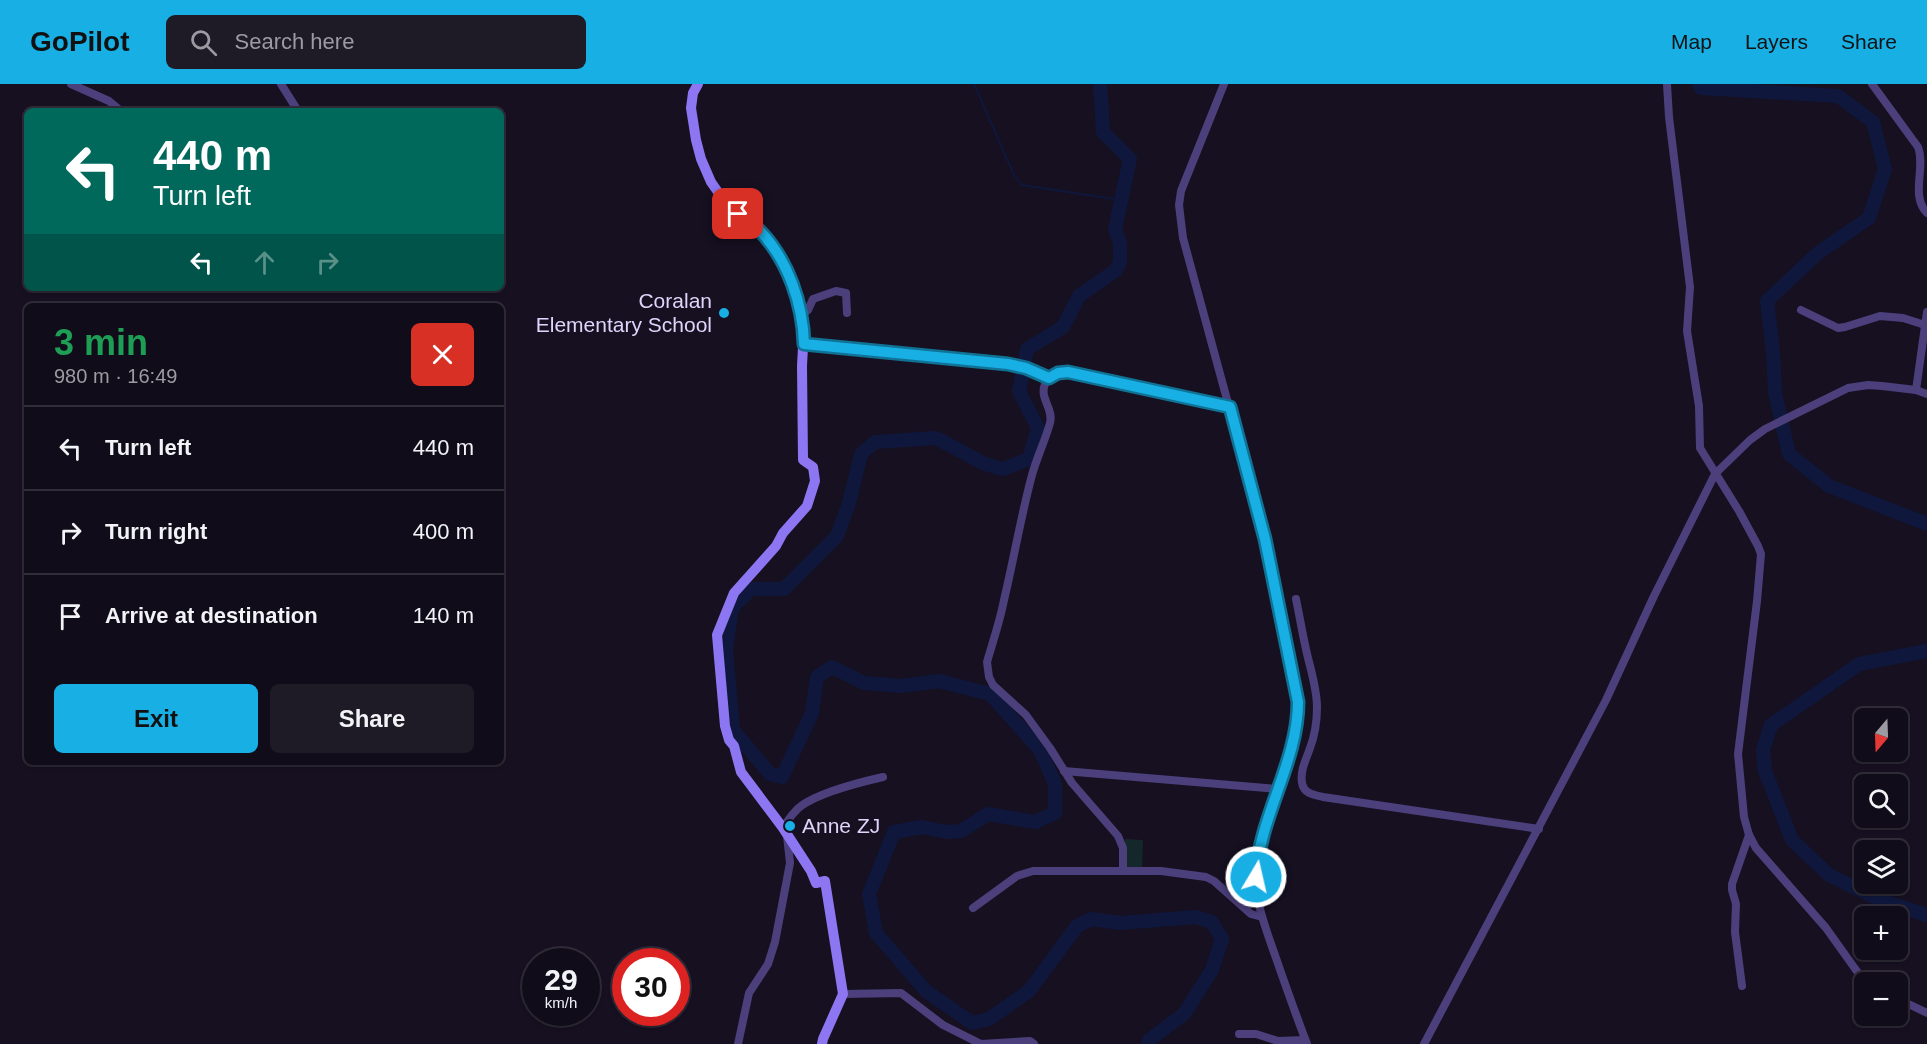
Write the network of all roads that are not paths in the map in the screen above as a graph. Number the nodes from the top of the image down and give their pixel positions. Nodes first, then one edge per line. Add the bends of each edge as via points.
1 (71, 84) edge
2 (281, 84) edge
3 (698, 84) edge
4 (1224, 84) edge
5 (1667, 84) edge
6 (1872, 84) edge
7 (118, 108) edge
8 (296, 108) edge
9 (1927, 213) edge
10 (1801, 310) dead end
11 (1927, 312) edge
12 (847, 313) dead end
13 (801, 316) junction
14 (1925, 325) junction
15 (804, 344) junction
16 (1049, 378) junction
17 (1916, 390) junction
18 (1927, 394) edge
19 (1230, 407) junction
20 (1715, 474) junction
21 (1296, 599) dead end
22 (1289, 755) junction
23 (1304, 760) junction
24 (1064, 771) junction
25 (883, 777) dead end
26 (1277, 789) junction
27 (785, 830) junction
28 (1539, 830) junction
29 (1749, 835) junction
30 (1123, 870) junction
31 (973, 908) dead end
32 (1262, 917) junction
33 (1858, 972) edge
34 (1742, 986) dead end
35 (843, 994) junction
36 (1908, 1004) edge
37 (1927, 1013) edge
38 (1239, 1035) dead end
39 (1306, 1042) edge
40 (738, 1044) edge
41 (822, 1044) edge
42 (1034, 1044) edge
43 (1424, 1044) edge

1 - 7 street
2 - 8 street
3 - 13 street via 691,108 701,159 711,182 725,202 761,232 783,262
4 - 19 street via 1184,180 1179,205 1183,238
5 - 20 street via 1690,286 1687,331 1699,406 1699,440 1702,454
6 - 9 street via 1921,154 1920,201
10 - 14 street via 1838,328 1880,316
11 - 14 street
12 - 13 street via 846,293 836,291 813,299
13 - 15 street
14 - 17 street
15 - 16 street via 1013,365
15 - 27 street via 803,460 813,467 815,481 807,506 734,593 717,635 729,740 741,772
16 - 19 street via 1068,372
16 - 24 street via 1043,394 1051,422 1033,472 987,669 993,685 1031,721
17 - 18 street
17 - 20 street via 1875,385 1835,393 1765,429
19 - 22 street via 1265,539 1297,693 1298,715
20 - 28 street
20 - 29 street via 1761,554 1739,747 1741,798
21 - 23 street via 1317,705 1316,729
22 - 23 street
22 - 26 street
23 - 28 street via 1302,785 1310,794
24 - 26 street
24 - 30 street via 1118,836 1123,848
25 - 27 street via 808,802 795,811
26 - 32 street via 1257,865
27 - 35 street via 816,883 825,881
27 - 40 street via 790,863 775,942 768,964 750,993
28 - 43 street
29 - 33 street via 1834,937
29 - 34 street via 1732,884
30 - 31 street via 1025,873
30 - 32 street via 1211,879 1251,914
32 - 39 street
35 - 41 street
35 - 42 street via 901,993 972,1041
36 - 37 street
38 - 39 street

